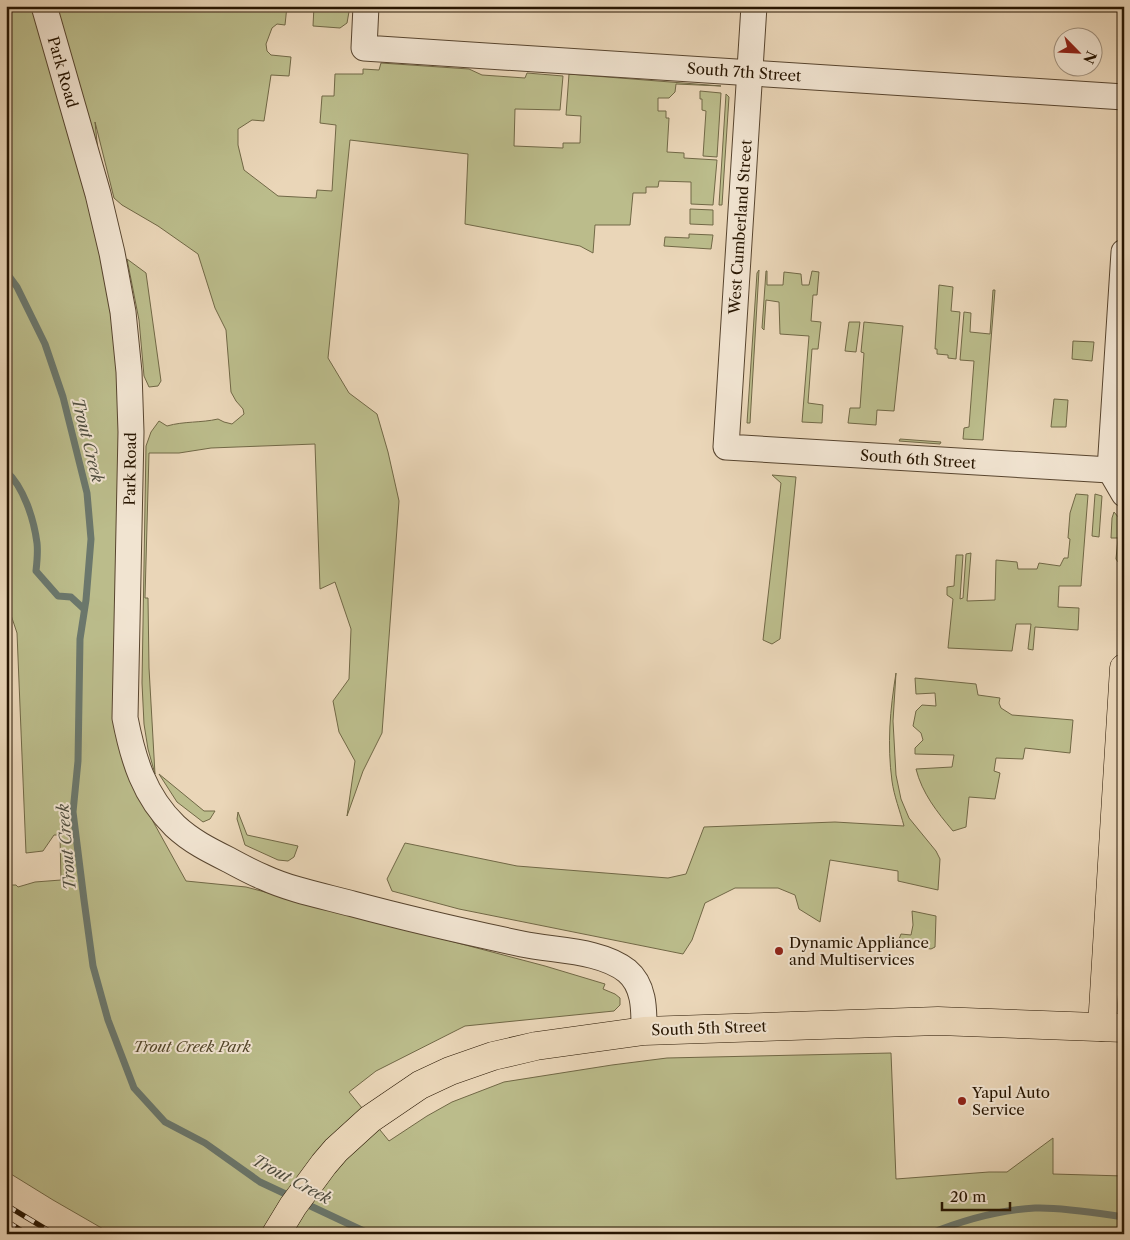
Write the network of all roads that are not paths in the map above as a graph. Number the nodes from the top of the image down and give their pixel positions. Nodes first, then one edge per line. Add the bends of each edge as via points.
1 (44, 6) edge
2 (366, 6) edge
3 (754, 6) edge
4 (750, 73) junction
5 (1124, 97) edge
6 (1124, 252) edge
7 (726, 447) joint
8 (1110, 470) junction
9 (1124, 494) edge
10 (1124, 668) edge
11 (264, 878) joint
12 (1113, 1028) edge
13 (644, 1031) junction
14 (276, 1234) edge

1 - 11 street, Park Road via 98,194 123,312 131,432 125,718 132,754 144,782 174,825 196,844
2 - 4 street, South 7th Street via 364,48
3 - 4 street, West Cumberland Street
4 - 5 street, South 7th Street
4 - 7 street, West Cumberland Street
6 - 8 street
7 - 8 street, South 6th Street
8 - 9 street
10 - 12 main road
11 - 13 street, South 5th Street via 420,922 605,958 628,972 636,983 644,1003
12 - 13 main road, South 5th Street via 938,1021
13 - 14 main road via 536,1046 493,1056 420,1086 370,1119 336,1150

